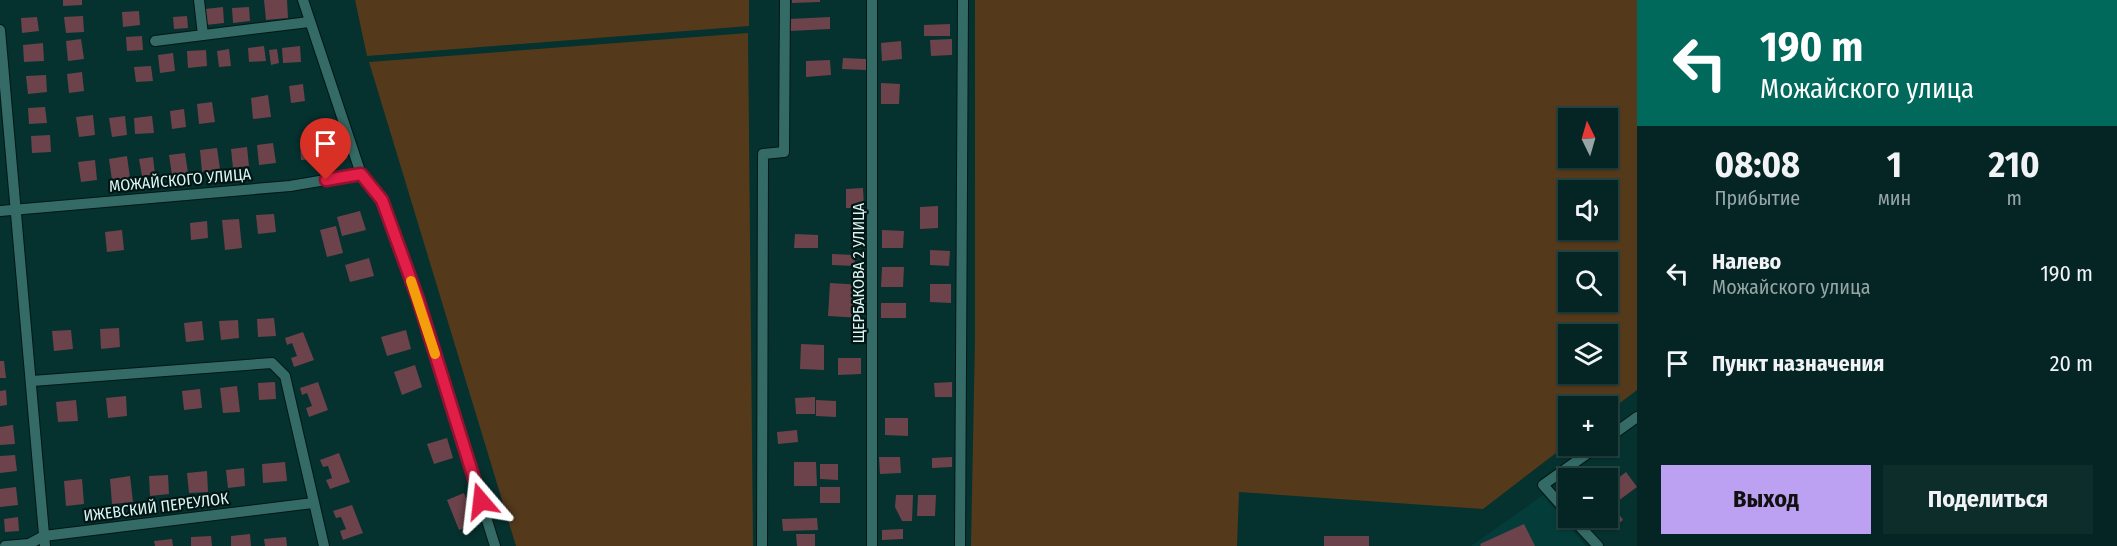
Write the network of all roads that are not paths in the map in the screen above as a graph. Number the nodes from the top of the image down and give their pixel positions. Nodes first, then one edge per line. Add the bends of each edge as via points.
1 (199, 0) edge
2 (303, 0) edge
3 (785, 0) edge
4 (872, 0) edge
5 (963, 0) edge
6 (309, 22) junction
7 (0, 30) edge
8 (203, 35) junction
9 (155, 41) dead end
10 (361, 174) junction
11 (16, 209) junction
12 (0, 211) edge
13 (32, 381) junction
14 (1634, 424) edge
15 (1618, 433) edge
16 (1584, 456) edge
17 (1567, 468) edge
18 (1558, 474) edge
19 (1558, 502) edge
20 (313, 503) junction
21 (1581, 528) edge
22 (44, 541) edge
23 (5, 546) edge
24 (324, 546) edge
25 (495, 546) edge
26 (762, 546) edge
27 (872, 546) edge
28 (960, 546) edge
29 (1598, 546) edge

1 - 8 street
2 - 6 street
3 - 26 street via 784,152 763,154
4 - 27 street, ЩЕРБАКОВА 2 УЛИЦА
5 - 28 street
6 - 8 street
6 - 10 street
7 - 11 street
8 - 9 street
10 - 11 street, МОЖАЙСКОГО УЛИЦА via 290,186
10 - 25 street via 382,200 418,299
11 - 12 street, МОЖАЙСКОГО УЛИЦА
11 - 13 street
13 - 20 street via 272,363 285,376
13 - 22 street
14 - 15 street
16 - 17 street
18 - 19 street via 1543,485
20 - 22 street, ИЖЕВСКИЙ ПЕРЕУЛОК
20 - 24 street
21 - 29 street
22 - 23 street, ИЖЕВСКИЙ ПЕРЕУЛОК

